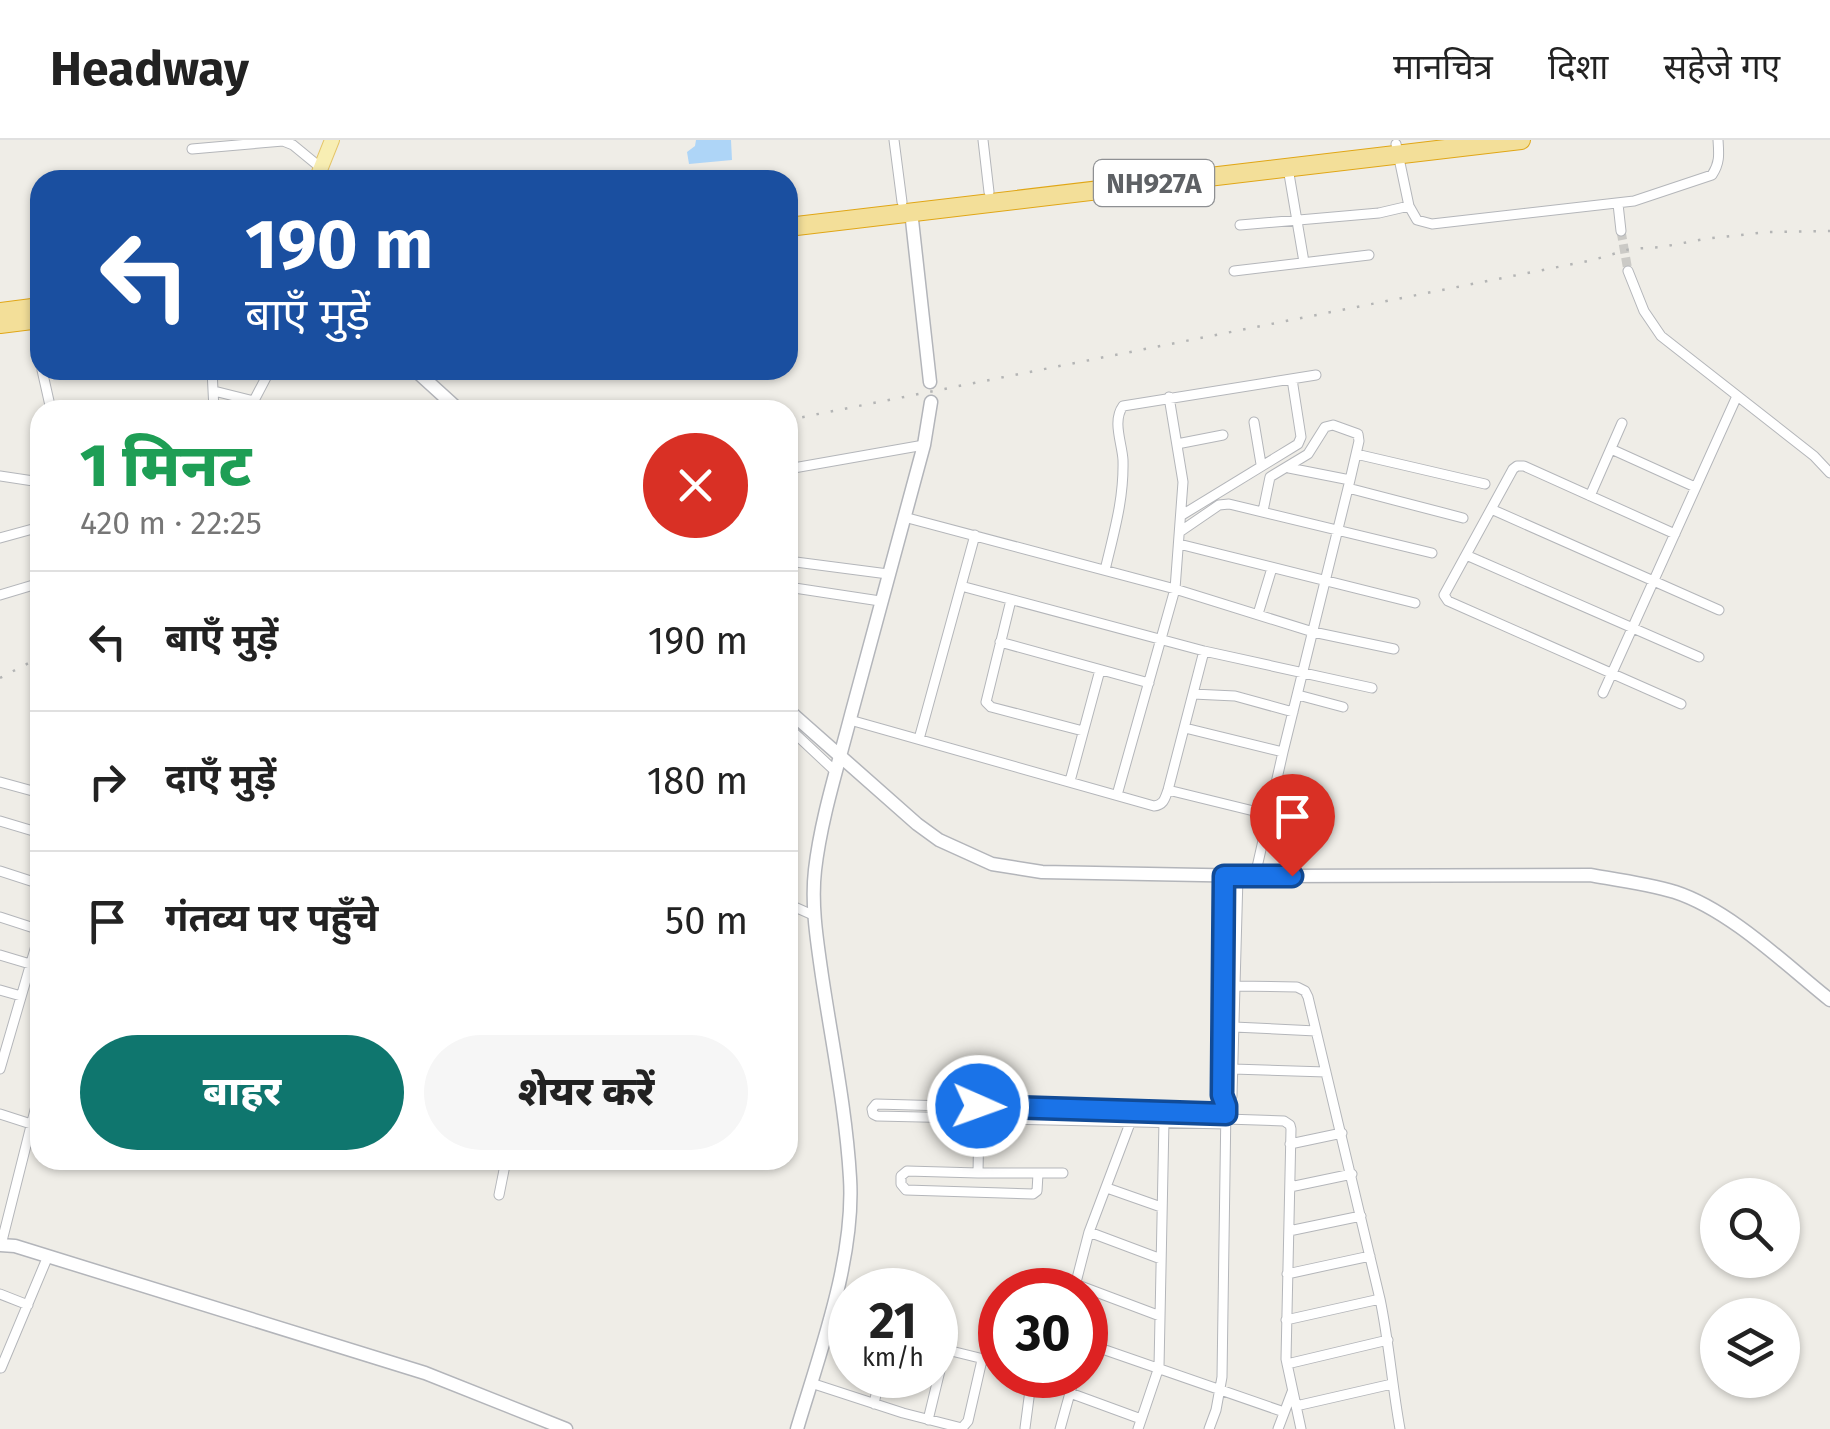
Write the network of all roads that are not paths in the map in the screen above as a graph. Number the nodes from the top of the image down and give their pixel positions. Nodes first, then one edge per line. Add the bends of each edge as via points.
1 (332, 140) edge
2 (894, 140) edge
3 (983, 140) edge
4 (1427, 140) edge
5 (1522, 140) edge
6 (1718, 140) edge
7 (269, 141) edge
8 (192, 149) dead end
9 (1397, 149) junction
10 (1288, 168) junction
11 (315, 170) edge
12 (320, 170) edge
13 (990, 192) junction
14 (1618, 204) junction
15 (1409, 206) junction
16 (907, 207) junction
17 (798, 214) edge
18 (1297, 222) junction
19 (798, 225) edge
20 (1240, 225) dead end
21 (1621, 231) tunnel mouth
22 (1369, 255) dead end
23 (1304, 262) junction
24 (1628, 270) tunnel mouth
25 (1234, 271) dead end
26 (30, 296) edge
27 (0, 300) edge
28 (30, 308) edge
29 (0, 312) edge
30 (30, 320) edge
31 (0, 324) edge
32 (1316, 375) dead end
33 (1292, 379) junction
34 (213, 380) edge
35 (425, 380) edge
36 (930, 382) dead end
37 (214, 391) junction
38 (1737, 396) junction
39 (1169, 397) junction
40 (214, 400) edge
41 (238, 400) edge
42 (448, 400) edge
43 (931, 402) dead end
44 (1254, 422) dead end
45 (1622, 423) dead end
46 (1223, 434) dead end
47 (1177, 444) junction
48 (924, 445) junction
49 (1611, 448) junction
50 (1356, 454) junction
51 (1262, 464) junction
52 (798, 467) edge
53 (1288, 468) junction
54 (1830, 473) edge
55 (0, 476) edge
56 (30, 480) edge
57 (1349, 484) junction
58 (1485, 484) dead end
59 (1696, 487) junction
60 (1590, 496) junction
61 (1491, 509) junction
62 (1262, 511) junction
63 (1182, 514) junction
64 (904, 517) junction
65 (1463, 518) dead end
66 (30, 530) edge
67 (1338, 530) junction
68 (1180, 531) junction
69 (1674, 534) junction
70 (975, 536) junction
71 (0, 538) edge
72 (1179, 544) junction
73 (1432, 554) dead end
74 (1466, 554) junction
75 (798, 563) edge
76 (1272, 568) junction
77 (1105, 570) junction
78 (888, 574) junction
79 (1654, 580) junction
80 (1325, 582) junction
81 (30, 586) edge
82 (961, 586) junction
83 (1175, 588) junction
84 (798, 589) edge
85 (0, 595) edge
86 (1011, 600) junction
87 (880, 601) junction
88 (1416, 603) dead end
89 (1718, 610) dead end
90 (1258, 614) junction
91 (1632, 628) junction
92 (1313, 632) junction
93 (1162, 640) junction
94 (1000, 642) junction
95 (1394, 649) dead end
96 (1204, 651) junction
97 (1699, 656) dead end
98 (1100, 670) junction
99 (1304, 672) junction
100 (1612, 674) junction
101 (1149, 683) junction
102 (1372, 688) dead end
103 (1603, 693) dead end
104 (1193, 694) junction
105 (1298, 695) junction
106 (1681, 704) dead end
107 (1343, 708) dead end
108 (1294, 712) junction
109 (798, 719) edge
110 (850, 720) junction
111 (1185, 728) junction
112 (1083, 731) junction
113 (798, 736) edge
114 (920, 739) junction
115 (1283, 752) junction
116 (837, 765) junction
117 (1070, 780) junction
118 (0, 782) edge
119 (30, 790) edge
120 (1168, 790) junction
121 (1117, 795) junction
122 (1270, 815) junction
123 (0, 821) edge
124 (30, 829) edge
125 (0, 871) edge
126 (1231, 876) junction
127 (1255, 876) junction
128 (30, 881) edge
129 (798, 908) edge
130 (816, 916) junction
131 (0, 917) edge
132 (30, 928) edge
133 (0, 955) edge
134 (30, 964) joint
135 (1235, 986) junction
136 (0, 990) edge
137 (21, 996) junction
138 (1830, 1000) edge
139 (1234, 1027) junction
140 (1316, 1030) junction
141 (4, 1038) edge
142 (0, 1069) edge
143 (1232, 1070) junction
144 (1326, 1072) junction
145 (0, 1114) edge
146 (1133, 1116) junction
147 (1226, 1116) junction
148 (1164, 1117) junction
149 (979, 1118) junction
150 (30, 1124) edge
151 (30, 1127) edge
152 (1342, 1133) junction
153 (1290, 1144) junction
154 (504, 1170) edge
155 (1063, 1172) dead end
156 (978, 1174) junction
157 (1038, 1174) junction
158 (1352, 1174) junction
159 (1290, 1187) junction
160 (1107, 1188) junction
161 (499, 1195) dead end
162 (1162, 1206) junction
163 (4, 1207) edge
164 (1361, 1216) junction
165 (1289, 1230) junction
166 (1089, 1232) junction
167 (0, 1245) edge
168 (48, 1256) junction
169 (1370, 1256) junction
170 (1160, 1259) junction
171 (841, 1268) edge
172 (1080, 1268) edge
173 (1287, 1274) junction
174 (0, 1294) edge
175 (1108, 1298) edge
176 (1380, 1299) junction
177 (28, 1305) junction
178 (1160, 1316) junction
179 (1286, 1320) junction
180 (828, 1323) edge
181 (1388, 1340) junction
182 (4, 1349) edge
183 (1108, 1350) edge
184 (1287, 1364) junction
185 (1159, 1367) junction
186 (2, 1368) edge
187 (978, 1378) edge
188 (811, 1382) junction
189 (1392, 1384) junction
190 (1221, 1389) junction
191 (1293, 1390) junction
192 (875, 1398) edge
193 (932, 1398) edge
194 (1029, 1398) edge
195 (1069, 1398) edge
196 (1081, 1398) edge
197 (874, 1404) junction
198 (1296, 1406) junction
199 (1284, 1412) junction
200 (928, 1420) junction
201 (1140, 1424) edge
202 (1025, 1428) edge
203 (566, 1429) edge
204 (797, 1429) edge
205 (1060, 1429) edge
206 (1210, 1429) edge
207 (1278, 1429) edge
208 (1301, 1429) edge
209 (1400, 1429) edge

1 - 12 main road
2 - 16 street
3 - 13 street
4 - 9 highway, NH927A
5 - 9 highway, NH927A
6 - 14 street via 1712,175
7 - 8 street
7 - 11 street via 293,145
9 - 10 highway, NH927A
9 - 13 highway, NH927A
9 - 15 street
10 - 16 highway, NH927A
10 - 18 street
13 - 16 highway, NH927A
14 - 15 street via 1432,224 1417,220
14 - 21 street
15 - 18 street
16 - 17 highway, NH927A
16 - 19 highway, NH927A
16 - 36 main road
18 - 20 street
18 - 23 street
22 - 23 street
23 - 25 street
24 - 38 street via 1661,336
26 - 27 highway
28 - 29 highway
30 - 31 highway
32 - 33 street
33 - 39 street
33 - 51 street via 1300,440
34 - 37 street
35 - 42 main road
37 - 40 street
37 - 41 street
38 - 54 street
38 - 59 street
39 - 47 street
39 - 77 street via 1124,406 1118,414 1123,494
43 - 48 main road
44 - 51 street
45 - 49 street
46 - 47 street
47 - 63 street
48 - 52 street
48 - 64 main road
49 - 59 street
49 - 60 street
50 - 53 street via 1358,434 1328,426 1312,451
50 - 57 street
50 - 58 street
51 - 63 street
53 - 57 street
53 - 62 street via 1270,477
55 - 56 street
57 - 65 street
57 - 67 street
59 - 69 street
60 - 61 street via 1517,466
60 - 69 street
61 - 74 street
61 - 79 street
62 - 67 street
62 - 68 street via 1224,504
63 - 68 street
64 - 70 street
64 - 78 main road
66 - 71 street
67 - 73 street
67 - 80 street
68 - 72 street
69 - 79 street
70 - 77 street
70 - 82 street
72 - 76 street
72 - 83 street
74 - 91 street
74 - 100 street via 1444,596 1448,602
75 - 78 street
76 - 80 street
76 - 90 street
77 - 83 street
78 - 87 main road
79 - 89 street
79 - 91 street
80 - 88 street
80 - 92 street
81 - 85 street
82 - 86 street
82 - 114 street
83 - 90 street
83 - 93 street
84 - 87 street
86 - 93 street
86 - 94 street
87 - 110 main road
90 - 92 street
91 - 97 street
91 - 100 street
92 - 95 street
92 - 99 street
93 - 96 street
93 - 101 street
94 - 98 street
94 - 112 street via 988,705
96 - 99 street
96 - 104 street
98 - 101 street
98 - 112 street
99 - 102 street
99 - 105 street
100 - 103 street
100 - 106 street
101 - 121 street
104 - 108 street via 1235,696
104 - 111 street
105 - 107 street
105 - 108 street
108 - 115 street
109 - 116 main road
110 - 114 street
110 - 116 main road
111 - 115 street
111 - 120 street
112 - 117 street
113 - 116 street
114 - 117 street
115 - 122 street
116 - 126 main road via 939,840 992,864 1042,872
116 - 130 main road via 815,871
117 - 121 street
118 - 119 street
120 - 121 street via 1154,806
120 - 122 street
122 - 127 street
123 - 124 street
125 - 128 street
126 - 127 main road
126 - 135 street
126 - 147 street
127 - 138 main road via 1590,875 1638,883 1724,916
129 - 130 street
130 - 171 main road via 850,1181
131 - 132 street
133 - 134 street
134 - 137 street
135 - 139 street
135 - 140 street via 1302,989
136 - 137 street
137 - 141 street
139 - 140 street
139 - 143 street
140 - 144 street
141 - 142 street
143 - 144 street
143 - 147 street
144 - 152 street
145 - 150 street
146 - 148 street
146 - 149 street
146 - 149 street via 876,1104 872,1109 877,1116
146 - 160 street
147 - 148 street
147 - 153 street via 1284,1122
147 - 190 street
148 - 162 street
149 - 156 street
151 - 163 street
152 - 153 street
152 - 158 street
153 - 159 street
154 - 161 street
155 - 157 street
156 - 157 street
156 - 157 street via 907,1171 901,1184 906,1190 1033,1194
158 - 159 street
158 - 164 street
159 - 165 street
160 - 162 street
160 - 166 street
162 - 170 street
163 - 167 street
164 - 165 street
164 - 169 street
165 - 173 street
166 - 170 street
166 - 172 street
167 - 168 main road
168 - 177 street
168 - 203 main road via 425,1372
169 - 173 street
169 - 176 street
170 - 178 street
173 - 179 street
174 - 177 street
175 - 178 street
176 - 179 street
176 - 181 street
177 - 182 street
178 - 185 street
179 - 184 street
180 - 188 main road
181 - 184 street
181 - 189 street
182 - 186 street
183 - 185 street
184 - 191 street
185 - 190 street
185 - 201 street
187 - 200 street via 965,1427
188 - 197 street
188 - 204 main road
189 - 198 street
189 - 209 street
190 - 199 street
190 - 206 street
191 - 198 street
191 - 199 street
192 - 197 street
193 - 200 street
194 - 202 street
195 - 205 street
196 - 201 street
197 - 200 street
198 - 208 street
199 - 207 street

